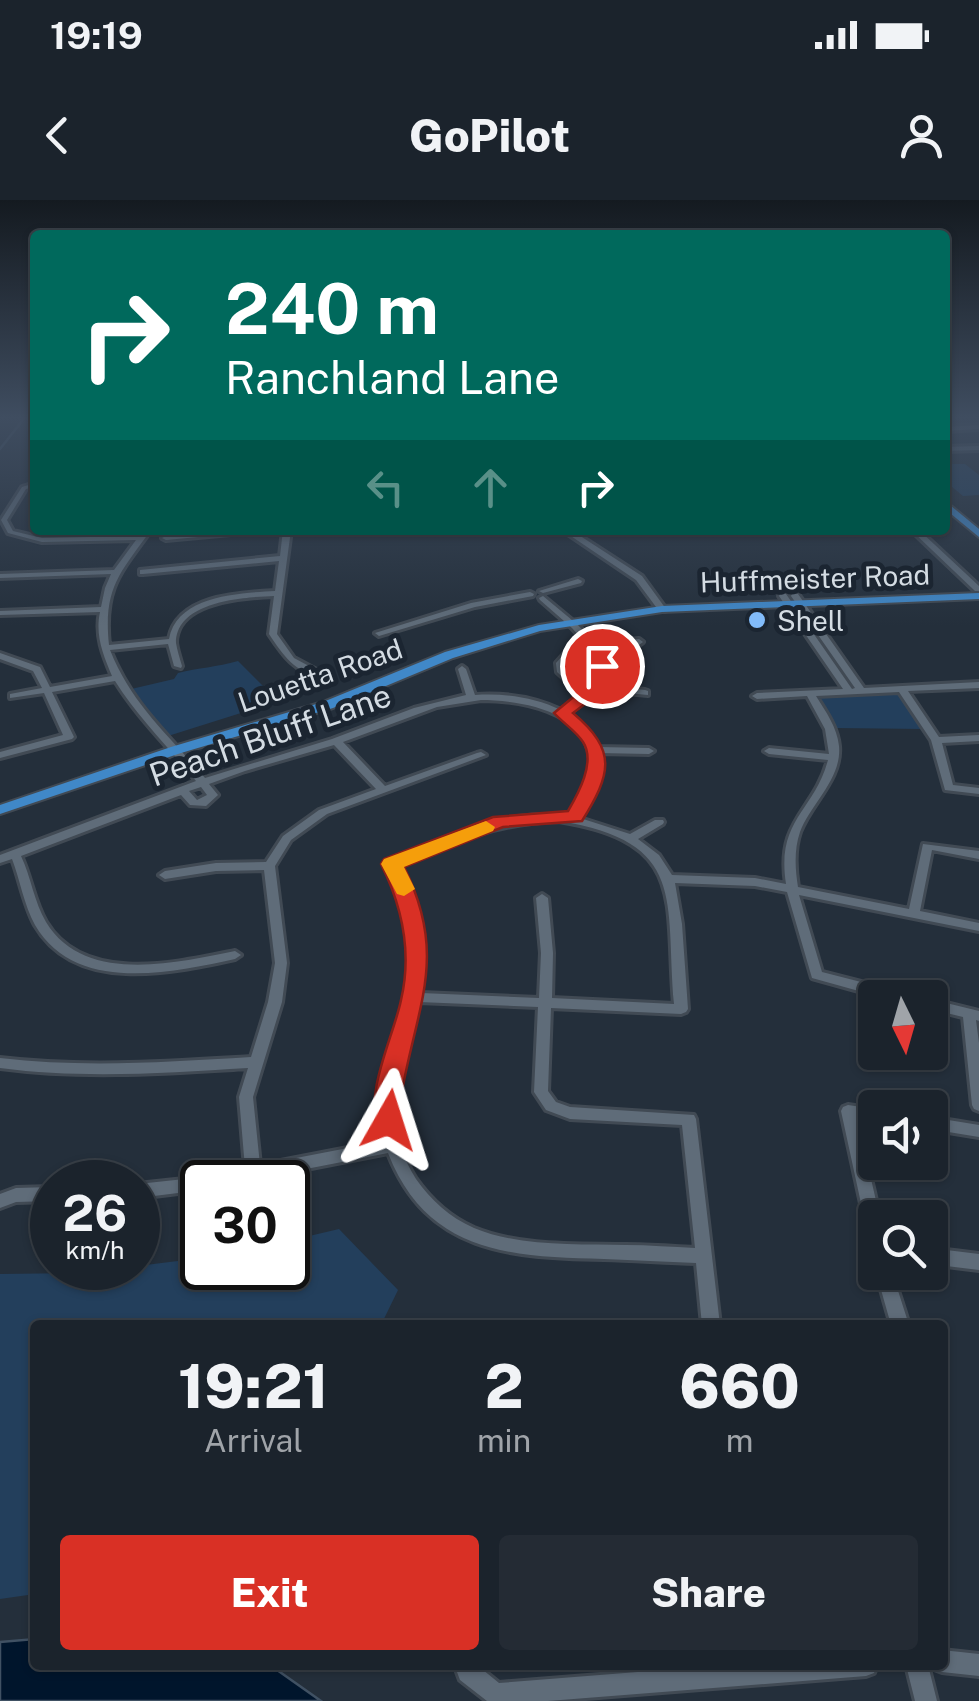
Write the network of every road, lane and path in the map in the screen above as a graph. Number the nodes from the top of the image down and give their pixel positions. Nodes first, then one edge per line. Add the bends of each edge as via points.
1 (30, 486) edge
2 (950, 503) edge
3 (950, 503) edge
4 (979, 520) edge
5 (16, 534) junction
6 (979, 534) edge
7 (127, 535) edge
8 (143, 535) edge
9 (198, 535) edge
10 (285, 535) edge
11 (574, 535) edge
12 (921, 535) edge
13 (166, 538) dead end
14 (0, 539) edge
15 (283, 558) junction
16 (116, 572) junction
17 (142, 572) dead end
18 (0, 576) edge
19 (578, 581) dead end
20 (979, 592) edge
21 (278, 593) junction
22 (543, 594) junction
23 (792, 599) junction
24 (660, 605) junction
25 (103, 609) junction
26 (167, 610) dead end
27 (0, 613) edge
28 (184, 615) junction
29 (565, 618) junction
30 (378, 632) dead end
31 (260, 634) dead end
32 (273, 634) junction
33 (168, 641) junction
34 (639, 642) dead end
35 (596, 646) junction
36 (104, 648) junction
37 (0, 656) edge
38 (178, 666) dead end
39 (462, 669) dead end
40 (114, 675) junction
41 (319, 676) dead end
42 (979, 685) edge
43 (596, 687) junction
44 (900, 688) junction
45 (47, 690) junction
46 (855, 691) junction
47 (645, 693) dead end
48 (810, 693) junction
49 (13, 696) dead end
50 (757, 696) dead end
51 (471, 698) junction
52 (562, 713) junction
53 (979, 738) edge
54 (936, 740) junction
55 (336, 741) junction
56 (172, 746) junction
57 (597, 750) junction
58 (649, 750) dead end
59 (769, 751) dead end
60 (0, 755) edge
61 (481, 755) dead end
62 (834, 758) junction
63 (204, 782) junction
64 (383, 790) junction
65 (182, 791) junction
66 (979, 791) edge
67 (0, 798) edge
68 (0, 810) edge
69 (575, 817) junction
70 (659, 822) dead end
71 (631, 838) junction
72 (16, 854) junction
73 (979, 855) edge
74 (0, 859) edge
75 (269, 866) junction
76 (165, 876) dead end
77 (668, 879) junction
78 (794, 888) junction
79 (542, 898) dead end
80 (914, 913) junction
81 (979, 927) edge
82 (235, 955) dead end
83 (858, 986) edge
84 (414, 997) junction
85 (545, 1003) junction
86 (948, 1008) edge
87 (974, 1015) edge
88 (254, 1062) junction
89 (0, 1063) edge
90 (979, 1106) edge
91 (858, 1112) edge
92 (948, 1126) edge
93 (979, 1131) edge
94 (390, 1146) junction
95 (858, 1155) edge
96 (252, 1160) edge
97 (310, 1164) edge
98 (30, 1195) edge
99 (0, 1200) edge
100 (703, 1256) junction
101 (948, 1258) edge
102 (979, 1262) edge
103 (889, 1290) edge
104 (711, 1320) edge
105 (898, 1320) edge
106 (948, 1661) edge
107 (979, 1665) edge
108 (802, 1670) edge
109 (918, 1670) edge
110 (468, 1672) dead end
111 (926, 1701) edge

1 - 5 street via 4,520
2 - 4 main road
3 - 6 main road
5 - 7 street via 42,540
5 - 14 street
8 - 16 street
9 - 13 street
10 - 15 street
11 - 24 street, Huffmeister Road via 639,578
12 - 20 street
15 - 17 street
15 - 21 street
16 - 18 street
16 - 25 street
19 - 22 street
20 - 23 main road, Huffmeister Road
21 - 28 street via 233,598
21 - 32 street
22 - 29 street
22 - 30 street
23 - 24 main road, Huffmeister Road
23 - 46 street
24 - 29 main road, Louetta Road
25 - 27 street
25 - 36 street
26 - 28 street
28 - 33 street
29 - 35 street
29 - 56 main road, Louetta Road via 444,652 323,701
31 - 32 street
32 - 41 street via 290,660
33 - 36 street
33 - 38 street
34 - 35 street
35 - 43 street via 602,666
35 - 43 street via 560,663 572,681
36 - 40 street
37 - 45 street via 38,669
39 - 51 street
40 - 45 street
40 - 56 street
42 - 44 street
43 - 47 street
43 - 52 street
44 - 46 street
44 - 54 street
45 - 49 street
45 - 60 street via 69,737
46 - 48 street
48 - 50 street
48 - 62 street via 832,732
51 - 52 street, Peach Bluff Lane via 504,698
51 - 55 street, Peach Bluff Lane
52 - 57 street
53 - 54 street
54 - 66 street via 949,788
55 - 63 street, Peach Bluff Lane
55 - 64 street
56 - 63 street
56 - 67 main road, Louetta Road
56 - 68 main road, Louetta Road
57 - 58 street
57 - 69 street via 592,787
59 - 62 street
61 - 64 street
62 - 78 street via 790,847
63 - 65 street, Peach Bluff Lane
63 - 65 street via 213,795 202,804
64 - 75 street via 323,812 287,838
65 - 72 street, Peach Bluff Lane
69 - 71 street
69 - 84 street via 500,821 392,864 410,900
70 - 71 street
71 - 77 street
72 - 74 street, Peach Bluff Lane
72 - 82 street via 40,924 63,953 134,969
73 - 80 street via 926,846
75 - 76 street
75 - 88 street via 281,963
77 - 78 street
77 - 85 street via 680,1009
78 - 80 street
78 - 83 street via 817,975
79 - 85 street
80 - 81 street
84 - 85 street
84 - 94 street via 388,1095
85 - 100 street via 541,1092 552,1106 570,1113 689,1120
86 - 87 street
87 - 90 street
88 - 89 street via 112,1070
88 - 96 street via 246,1097
91 - 95 street via 848,1111
92 - 93 street
94 - 97 street
94 - 100 street via 412,1190 444,1221 486,1241 534,1251
98 - 99 street
100 - 104 street
101 - 102 street
103 - 105 street
106 - 107 street
108 - 110 street via 496,1694
109 - 111 street

